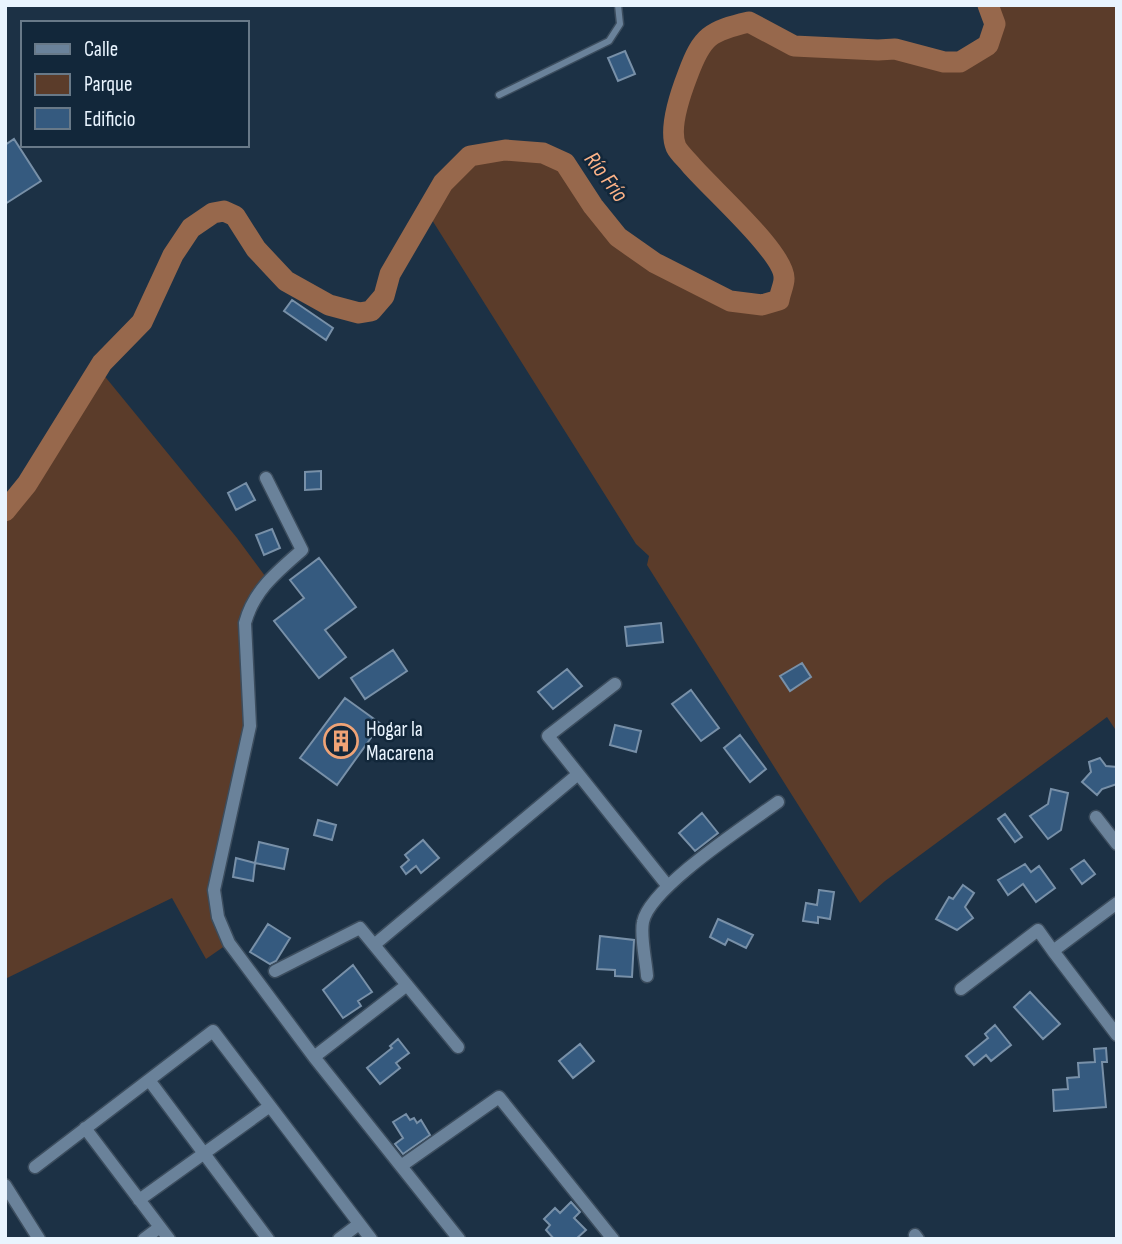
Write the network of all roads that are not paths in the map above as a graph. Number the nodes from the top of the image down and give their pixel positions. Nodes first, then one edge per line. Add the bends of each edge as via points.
1 (618, 5) edge
2 (499, 95) dead end
3 (266, 478) dead end
4 (615, 684) dead end
5 (577, 775) junction
6 (778, 802) dead end
7 (1096, 817) dead end
8 (1117, 844) edge
9 (667, 885) junction
10 (1117, 902) edge
11 (374, 945) junction
12 (1053, 951) junction
13 (275, 971) dead end
14 (647, 976) dead end
15 (407, 985) junction
16 (961, 989) dead end
17 (1117, 1035) edge
18 (458, 1047) dead end
19 (314, 1057) junction
20 (149, 1080) junction
21 (270, 1106) junction
22 (86, 1128) junction
23 (204, 1153) junction
24 (401, 1166) junction
25 (35, 1167) dead end
26 (5, 1185) edge
27 (139, 1200) junction
28 (359, 1224) junction
29 (160, 1227) junction
30 (39, 1239) edge
31 (144, 1239) edge
32 (169, 1239) edge
33 (268, 1239) edge
34 (339, 1239) edge
35 (371, 1239) edge
36 (459, 1239) edge
37 (613, 1239) edge

1 - 2 lane via 620,24 608,41
3 - 19 street via 302,550 268,580 249,607 245,623 250,726 214,890 218,918 229,943
4 - 5 street via 548,736
5 - 9 street
5 - 11 street
6 - 9 street
7 - 8 street
9 - 14 street via 651,903 643,922
10 - 12 street
11 - 13 street via 359,928
11 - 15 street
12 - 16 street via 1038,930
12 - 17 street
15 - 18 street
15 - 19 street
19 - 24 street
20 - 21 street via 213,1031
20 - 22 street
20 - 23 street
21 - 23 street
21 - 28 street
22 - 25 street
22 - 27 street
23 - 27 street
23 - 33 street
24 - 36 street
24 - 37 street via 499,1097
26 - 30 street
27 - 29 street
28 - 34 street
28 - 35 street
29 - 31 street
29 - 32 street

